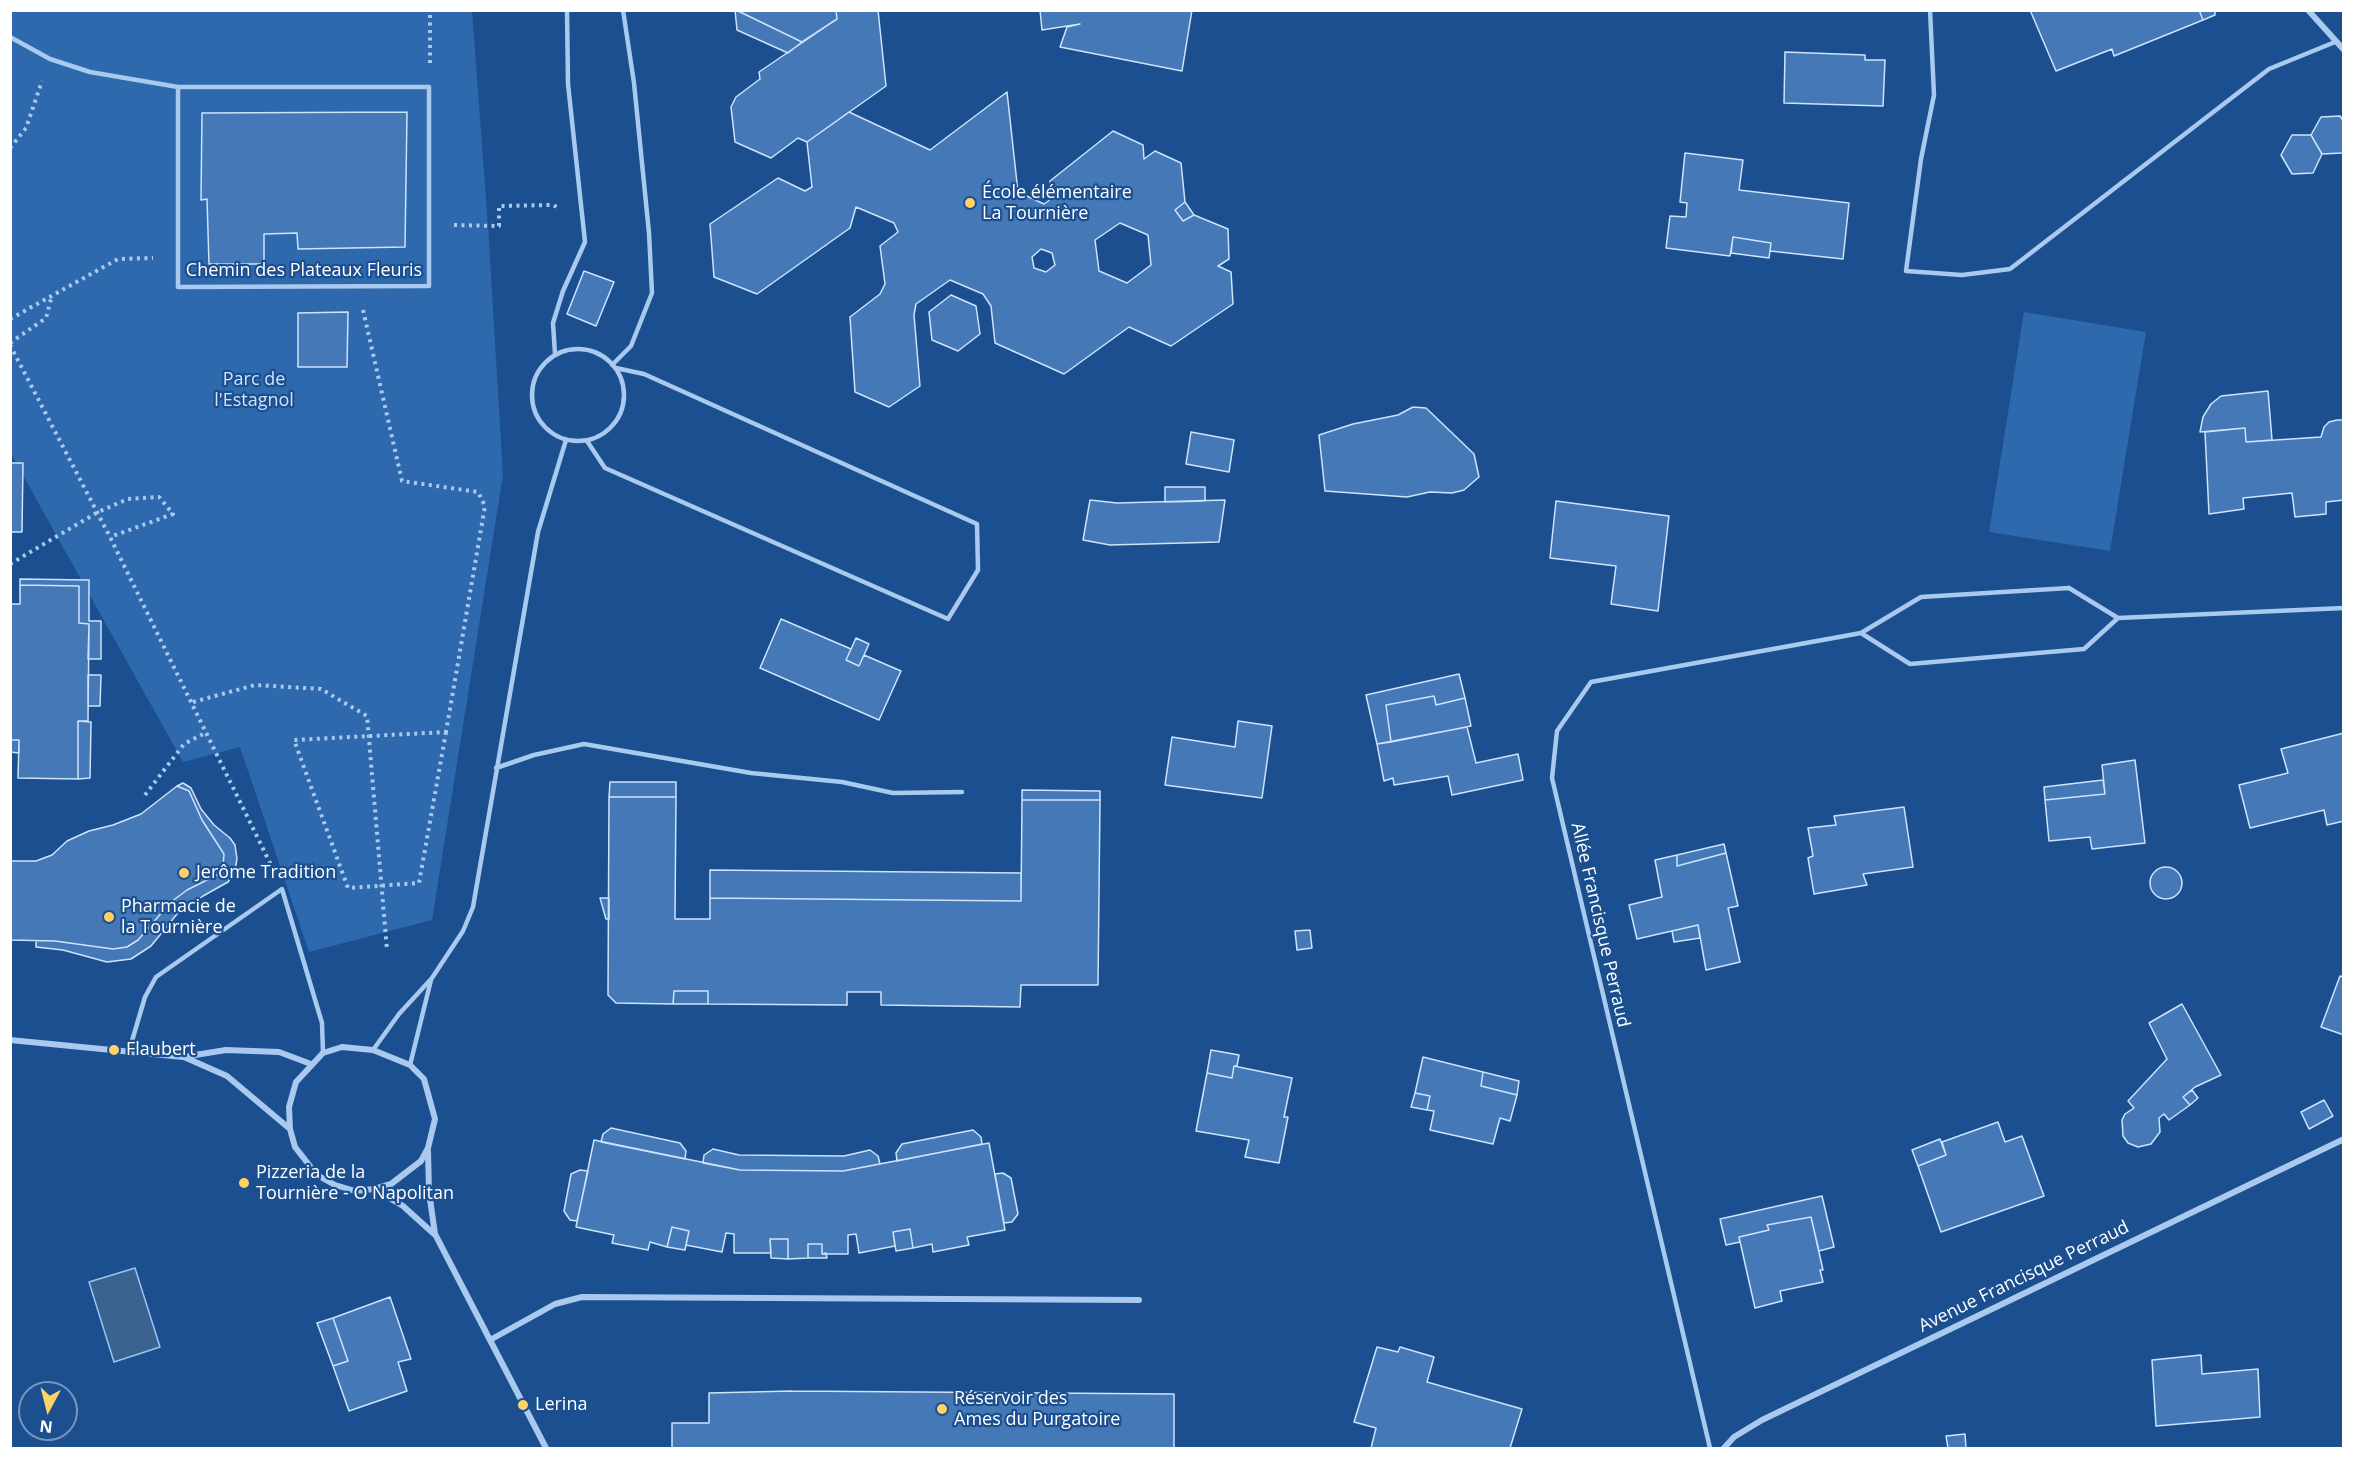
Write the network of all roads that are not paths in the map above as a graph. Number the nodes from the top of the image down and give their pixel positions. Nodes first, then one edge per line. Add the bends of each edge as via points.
1 (567, 10) edge
2 (623, 10) edge
3 (1930, 10) edge
4 (2308, 10) edge
5 (10, 37) edge
6 (2335, 42) junction
7 (2343, 50) edge
8 (178, 87) junction
9 (555, 354) junction
10 (614, 367) junction
11 (566, 440) junction
12 (587, 441) junction
13 (2343, 608) edge
14 (2118, 618) junction
15 (1861, 633) junction
16 (496, 768) junction
17 (962, 792) dead end
18 (432, 978) junction
19 (10, 1040) edge
20 (373, 1050) junction
21 (129, 1051) junction
22 (323, 1053) junction
23 (183, 1057) junction
24 (311, 1064) junction
25 (410, 1065) junction
26 (290, 1129) junction
27 (2343, 1139) edge
28 (428, 1148) junction
29 (374, 1189) junction
30 (435, 1234) junction
31 (1139, 1300) dead end
32 (490, 1340) junction
33 (546, 1449) edge
34 (1710, 1449) edge
35 (1724, 1449) edge

1 - 9 lane via 568,84 585,242 553,322
2 - 10 lane via 646,199 652,293 631,346
3 - 6 lane via 1934,95 1906,271 1962,275 2010,269 2269,69
4 - 6 street
5 - 8 lane via 50,58 90,72
6 - 7 street
8 - 8 lane, Chemin des Plateaux Fleuris via 429,87 429,286 178,286
9 - 10 lane via 574,349 594,351
9 - 11 lane via 542,365 531,397 535,413 547,429
10 - 12 lane via 624,389 622,410 602,435
10 - 12 lane via 644,374 977,524 978,570 948,619 605,468
11 - 12 lane
11 - 16 lane via 538,532
13 - 14 lane
14 - 15 lane, Allée Francisque Perraud via 2069,588 1921,597
14 - 15 lane via 2084,649 1910,664
15 - 34 lane, Allée Francisque Perraud via 1591,682 1557,731 1552,778
16 - 17 lane via 584,744 893,793
16 - 18 lane via 473,907 463,931
18 - 20 lane
18 - 25 lane
19 - 21 street
20 - 22 street via 342,1047
20 - 25 street
21 - 22 lane via 145,997 156,977 282,889 322,1023
21 - 23 street
22 - 24 street
23 - 24 street via 226,1050 279,1052
23 - 26 street via 227,1076
24 - 26 street via 296,1082 289,1107
25 - 28 street via 424,1079 435,1119
26 - 29 street via 295,1147 316,1175 355,1191
27 - 35 street, Avenue Francisque Perraud via 1762,1420 1734,1437
28 - 29 street via 421,1161 391,1184
28 - 30 street
29 - 30 street via 403,1206
30 - 32 street
31 - 32 street via 582,1297 555,1304
32 - 33 street

